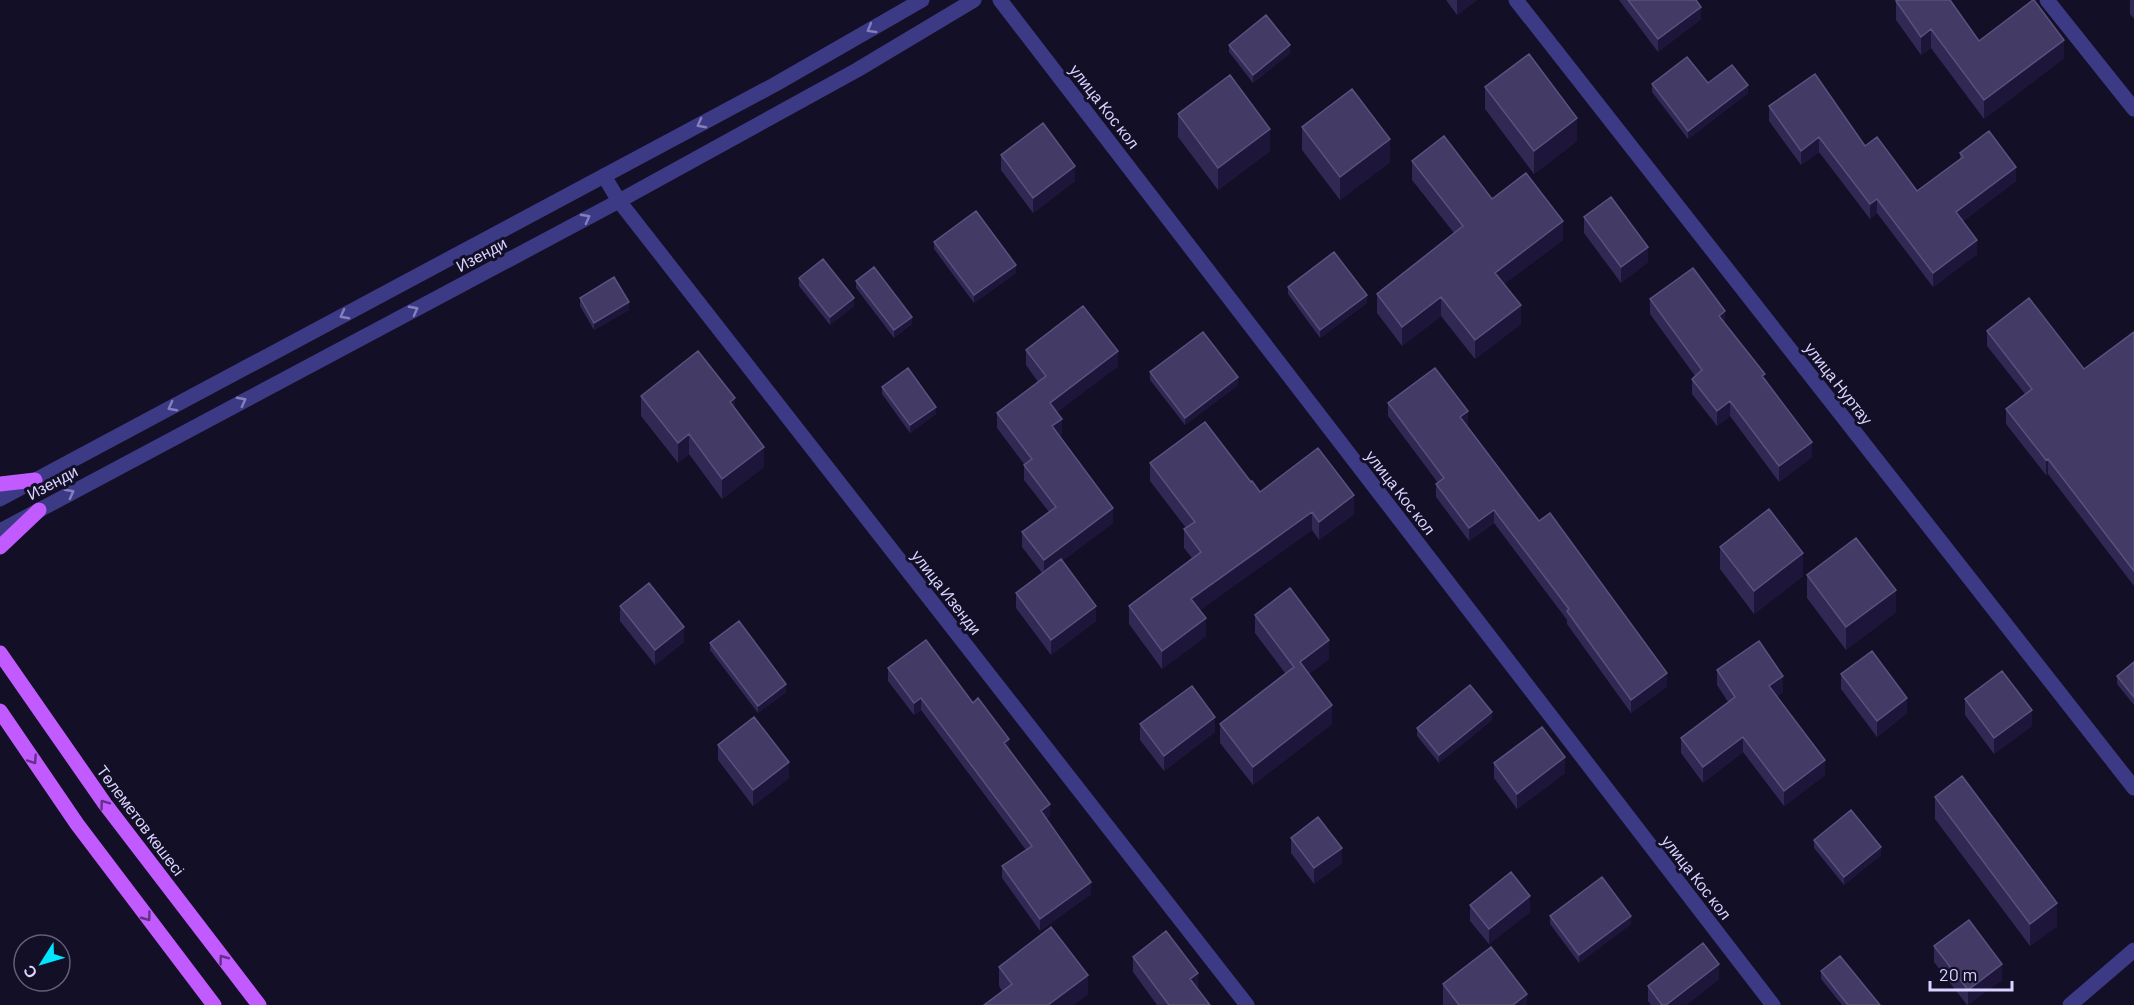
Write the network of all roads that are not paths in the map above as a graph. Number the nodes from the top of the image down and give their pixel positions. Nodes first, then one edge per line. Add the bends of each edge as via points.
1 (922, 0) edge
2 (974, 0) edge
3 (1000, 0) edge
4 (1516, 0) edge
5 (2047, 0) edge
6 (2134, 109) edge
7 (604, 176) junction
8 (619, 201) junction
9 (34, 480) junction
10 (0, 484) edge
11 (0, 499) edge
12 (39, 510) junction
13 (0, 531) edge
14 (0, 547) edge
15 (0, 646) edge
16 (0, 653) edge
17 (13, 673) junction
18 (0, 711) edge
19 (2134, 788) edge
20 (2134, 950) edge
21 (214, 1005) edge
22 (258, 1005) edge
23 (1247, 1005) edge
24 (1773, 1005) edge
25 (2070, 1005) edge

1 -> 7 street, Изенди
2 - 8 street, Изенди via 857,70
3 - 24 street, улица Кос кол
4 - 19 street, улица Нуртау
5 - 6 street
7 - 8 street, улица Изенди
7 -> 9 street, Изенди
12 -> 8 street, Изенди
8 - 23 street, улица Изенди
9 - 10 main road
9 - 11 street, Изенди
12 - 13 street, Изенди
12 - 14 main road
15 - 17 main road
16 - 17 main road, Төлеметов көшесі
22 -> 17 main road, Төлеметов көшесі via 105,804
18 -> 21 main road via 77,824
20 - 25 street

